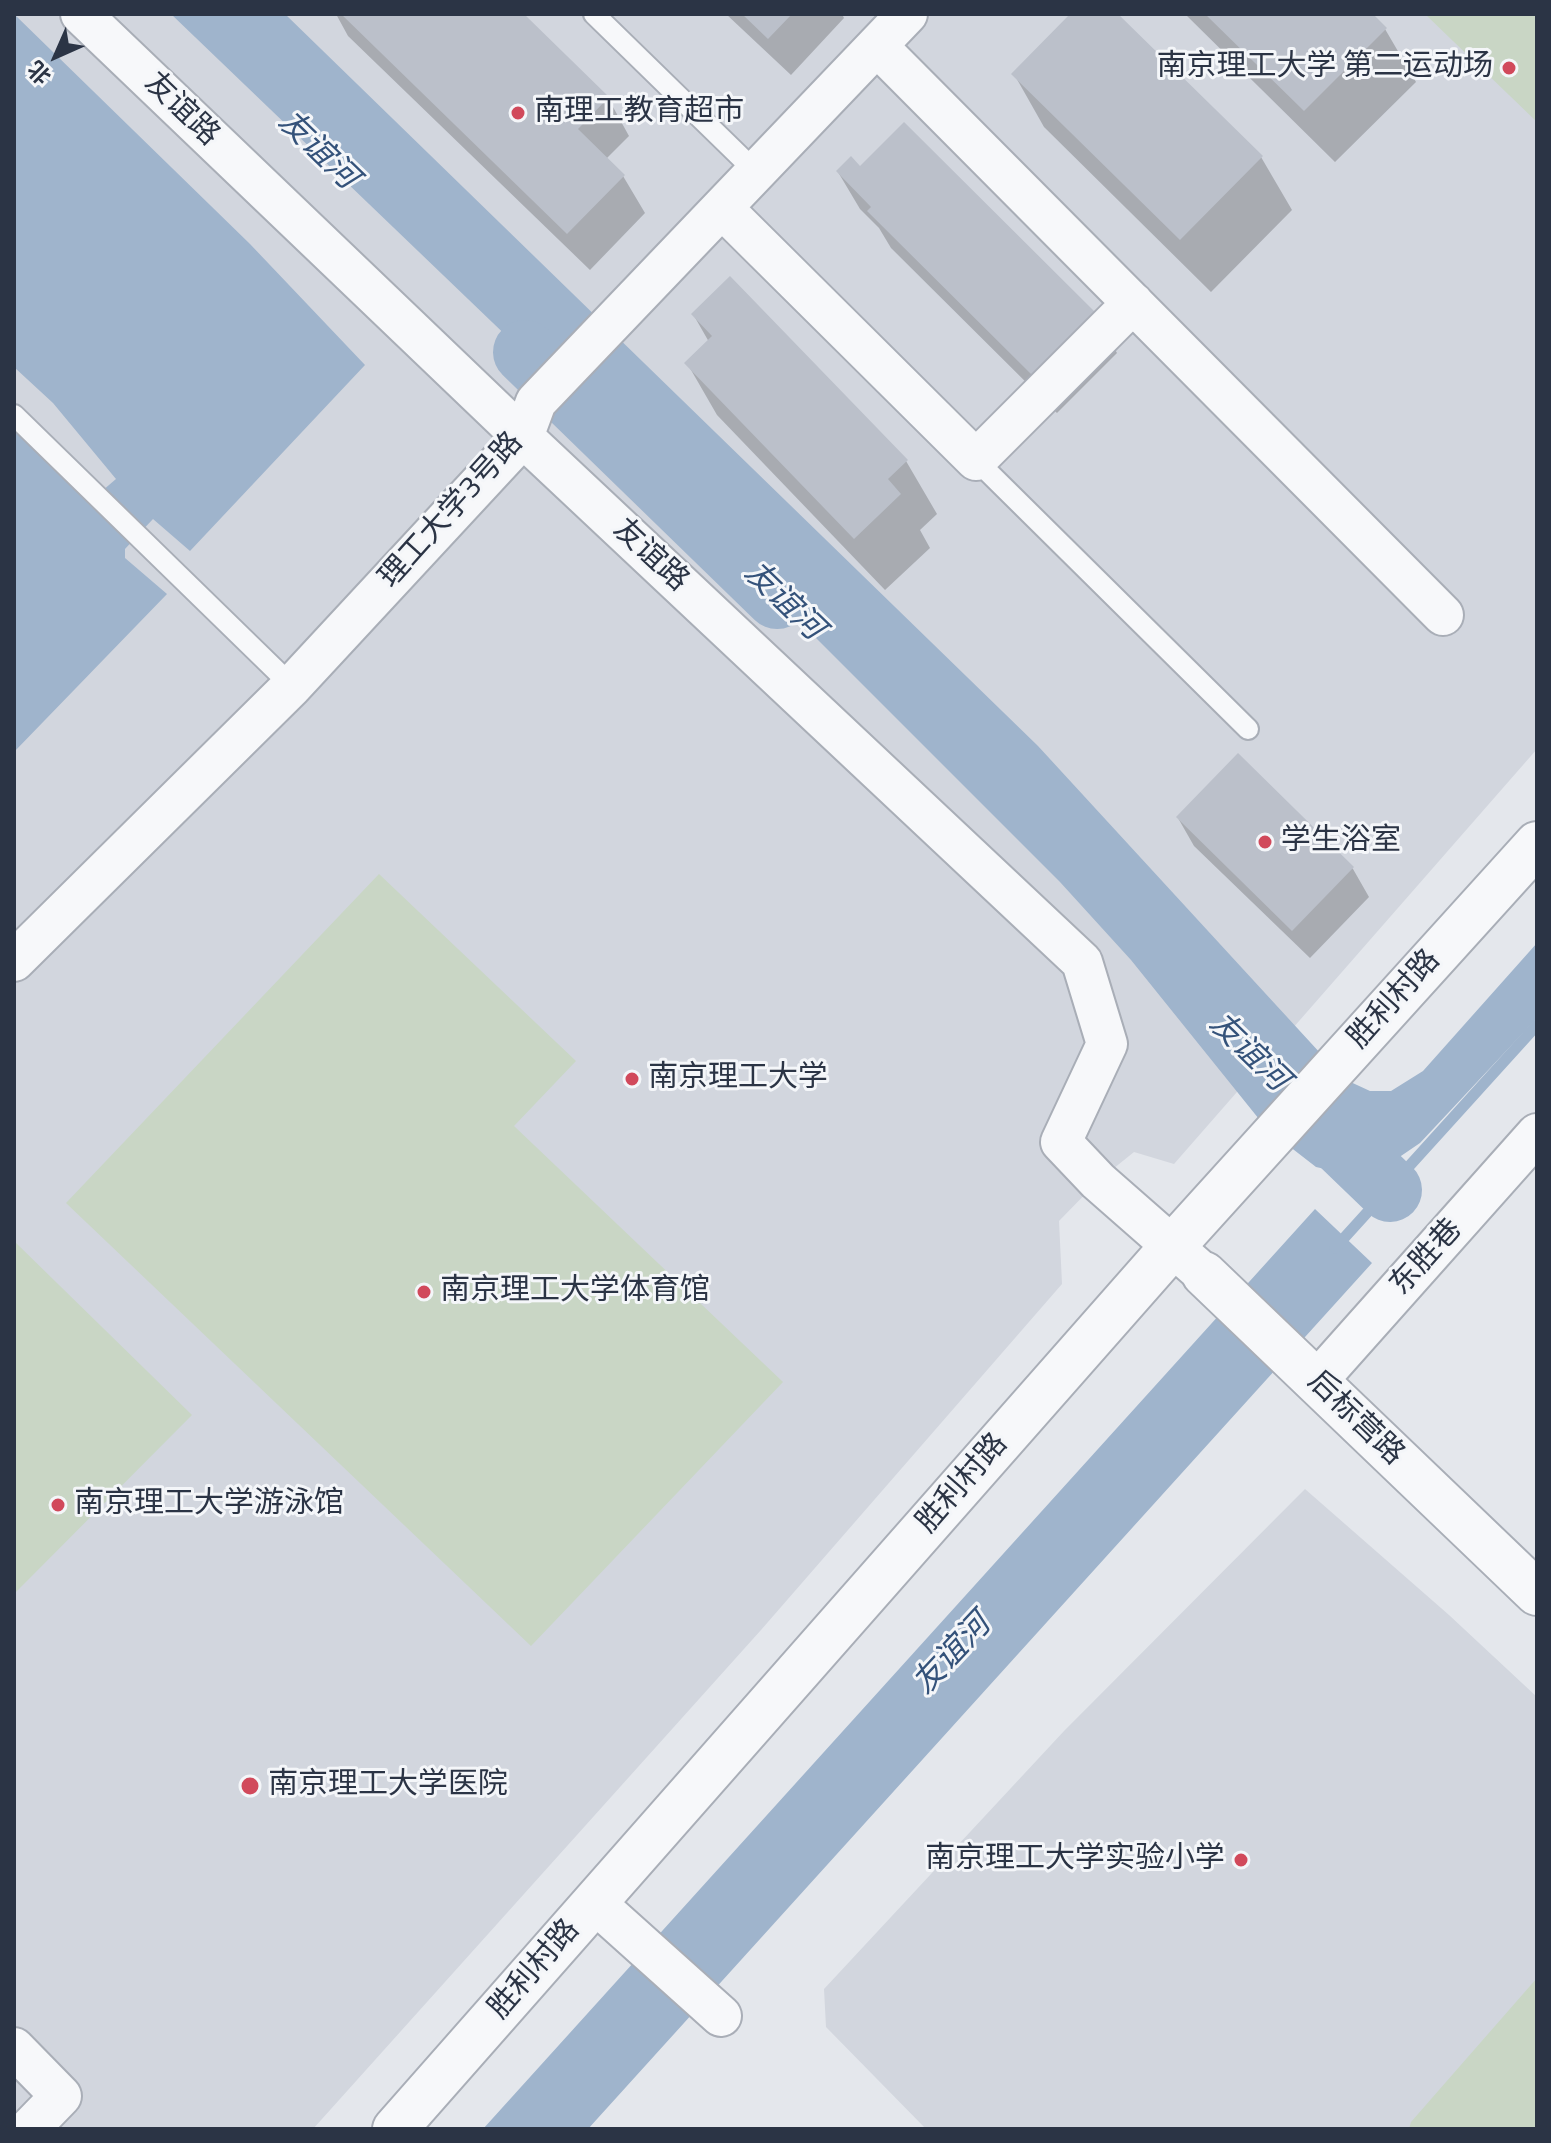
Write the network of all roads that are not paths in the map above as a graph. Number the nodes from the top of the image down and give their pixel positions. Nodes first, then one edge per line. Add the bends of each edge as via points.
1 (81, 14) edge
2 (594, 14) edge
3 (907, 14) edge
4 (877, 46) junction
5 (757, 173) junction
6 (722, 208) junction
7 (1133, 303) junction
8 (14, 415) edge
9 (530, 419) junction
10 (976, 460) junction
11 (1443, 615) dead end
12 (292, 686) junction
13 (1248, 729) dead end
14 (1537, 844) edge
15 (14, 961) edge
16 (1537, 1134) edge
17 (1188, 1260) junction
18 (1316, 1382) junction
19 (1537, 1593) edge
20 (595, 1903) junction
21 (721, 2016) dead end
22 (14, 2048) edge
23 (29, 2129) edge
24 (395, 2129) edge

1 - 9 street, 友谊路
2 - 5 lane
3 - 4 street, 理工大学3号路
4 - 5 street, 理工大学3号路
4 - 7 street
5 - 6 street, 理工大学3号路
6 - 9 street, 理工大学3号路
6 - 10 street
7 - 10 street
7 - 11 street
8 - 12 lane
9 - 12 street, 理工大学3号路
9 - 17 street, 友谊路 via 1082,962 1107,1044 1061,1142
10 - 13 lane
12 - 15 street, 理工大学3号路
14 - 17 street, 胜利村路 via 1211,1204
16 - 18 street, 东胜巷
17 - 18 street, 后标营路
17 - 20 street, 胜利村路
18 - 19 street, 后标营路
20 - 21 street
20 - 24 street, 胜利村路
22 - 23 street via 61,2096

